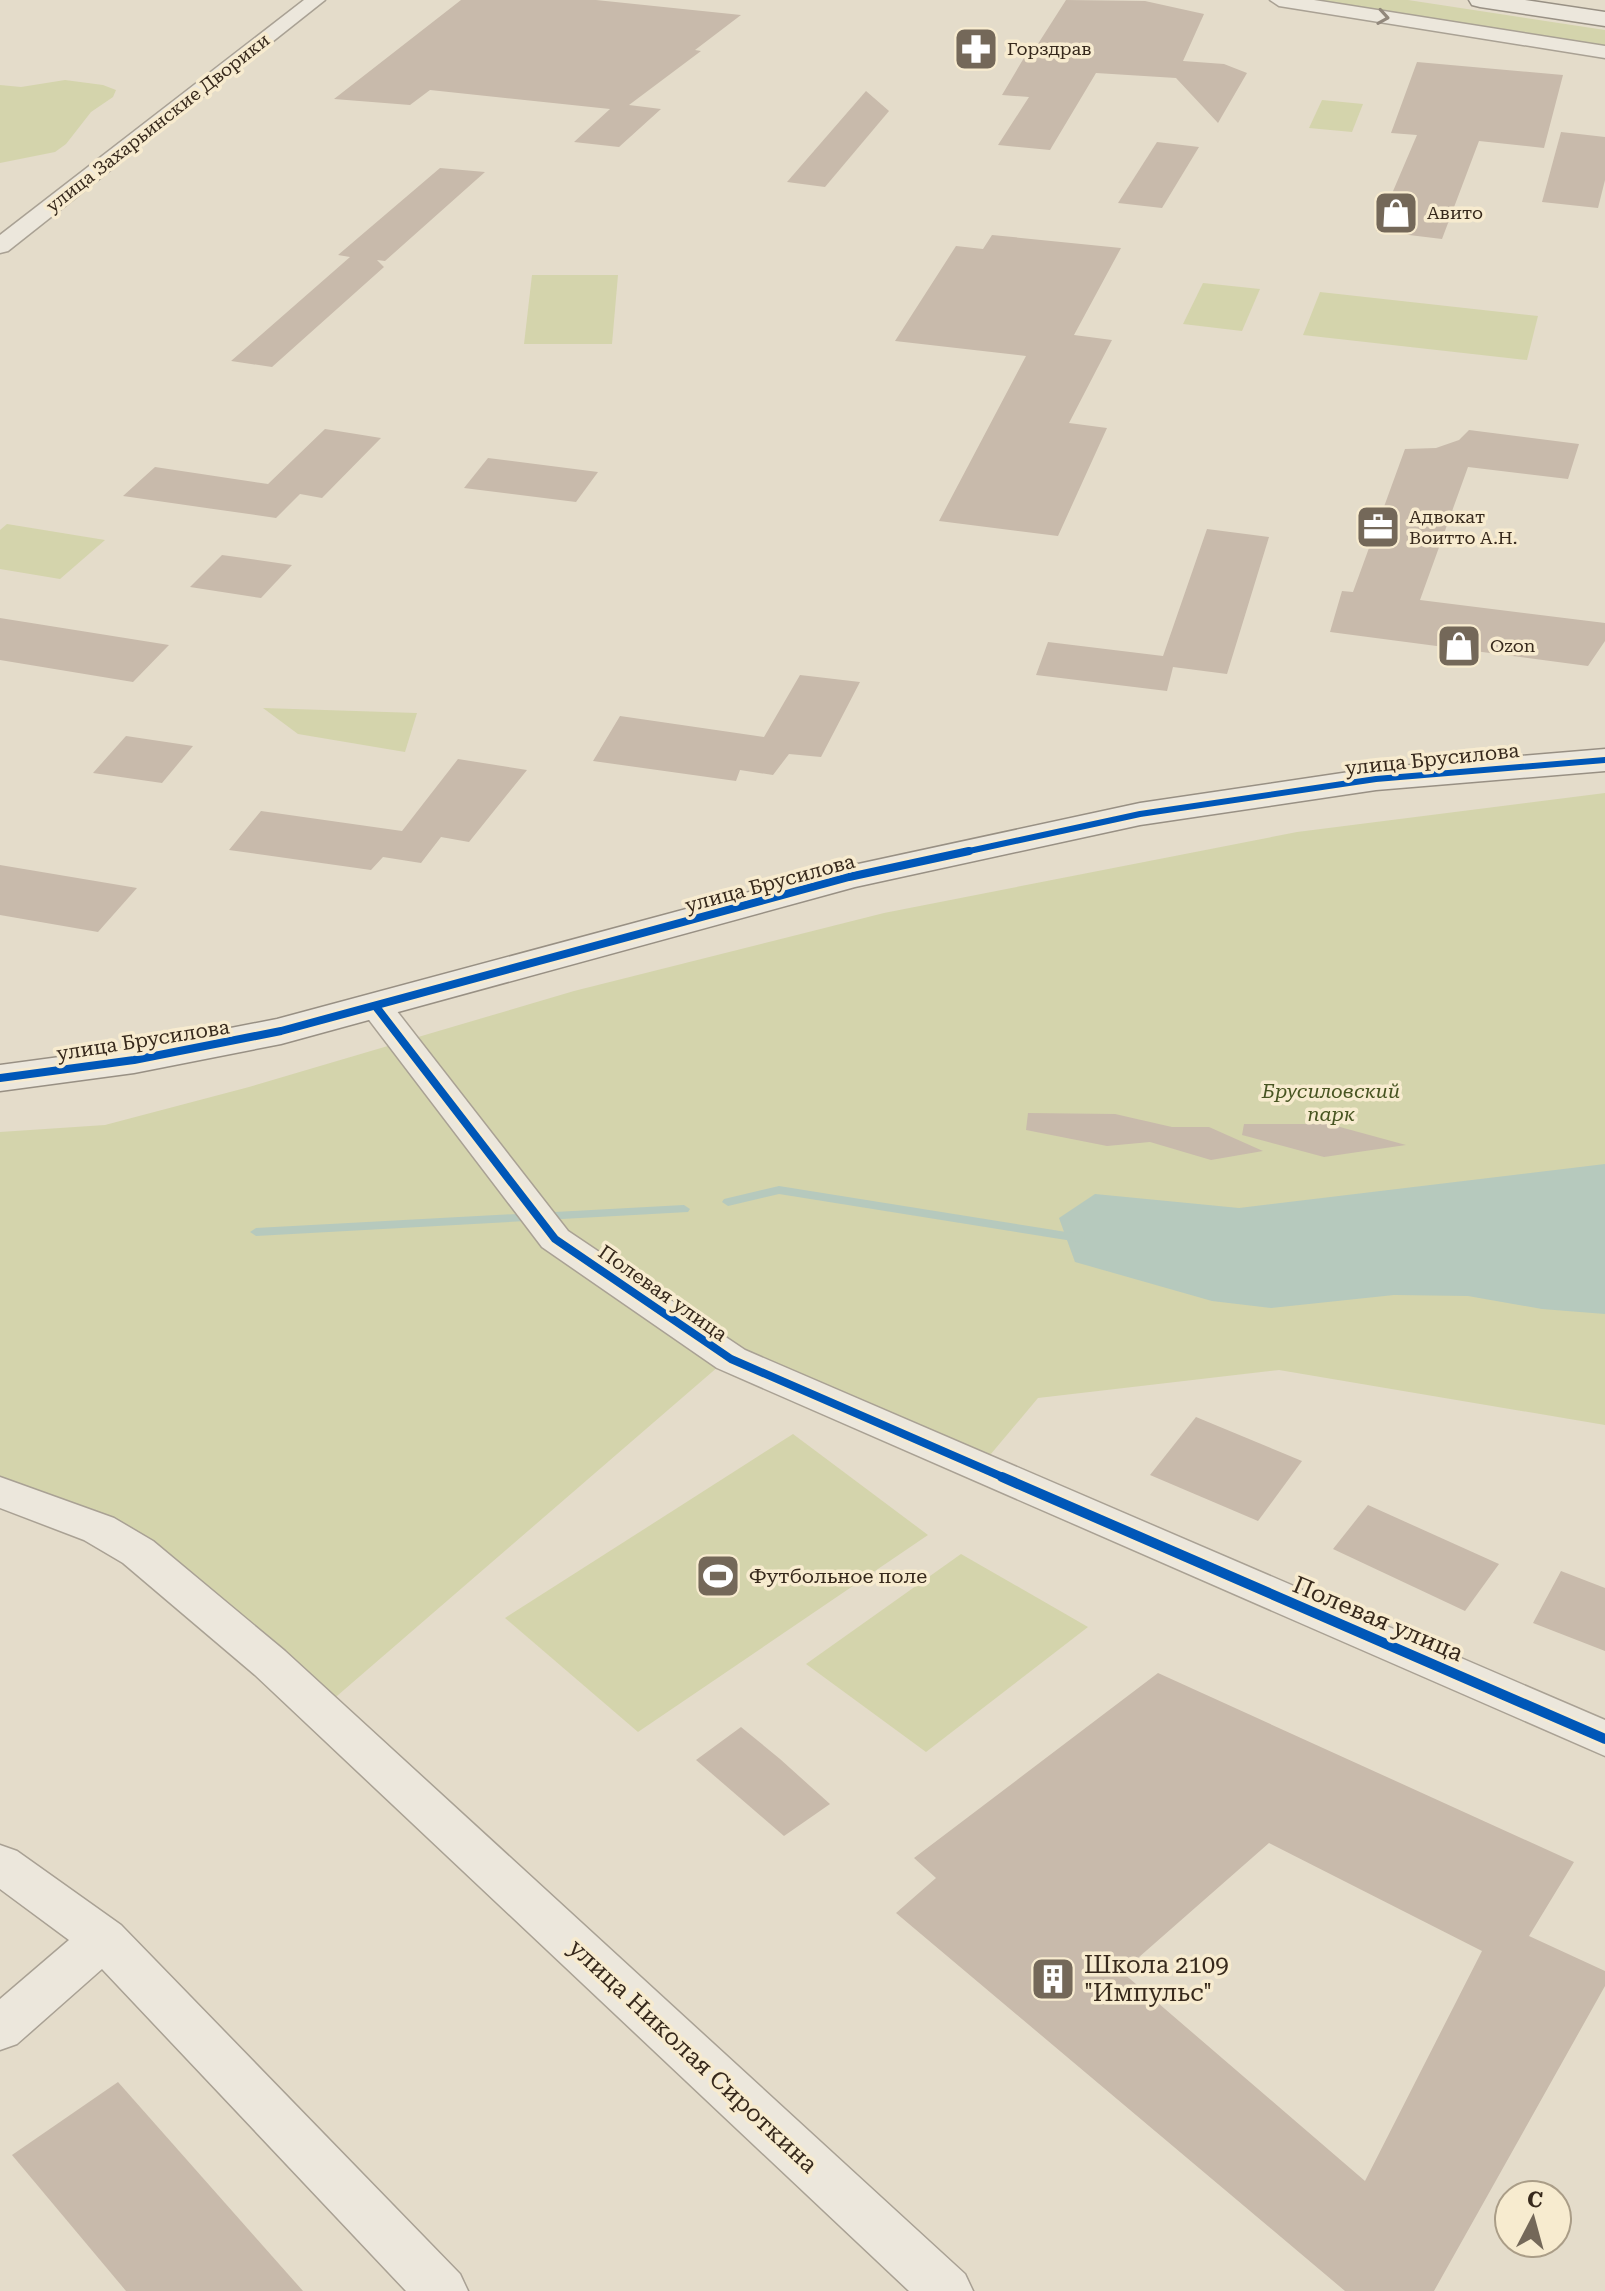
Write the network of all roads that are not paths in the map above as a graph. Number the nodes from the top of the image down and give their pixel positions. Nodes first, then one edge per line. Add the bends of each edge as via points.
1 (316, 0) edge
2 (1279, 0) edge
3 (1480, 0) edge
4 (1605, 19) edge
5 (1605, 52) edge
6 (0, 246) edge
7 (1605, 760) edge
8 (377, 1008) junction
9 (0, 1078) edge
10 (0, 1492) edge
11 (1605, 1739) edge
12 (0, 1864) edge
13 (104, 1939) junction
14 (0, 2029) edge
15 (441, 2291) edge
16 (946, 2291) edge

1 - 6 street, улица Захарьинские Дворики
2 -> 5 street
3 - 4 street
7 - 8 street, улица Брусилова via 1376,779 1140,814 849,877
8 - 9 street, улица Брусилова via 217,1045
8 - 11 street, Полевая улица via 555,1239 731,1359
10 - 16 street, улица Николая Сироткина via 99,1529 138,1552 270,1663
12 - 13 street
13 - 14 street
13 - 15 street

